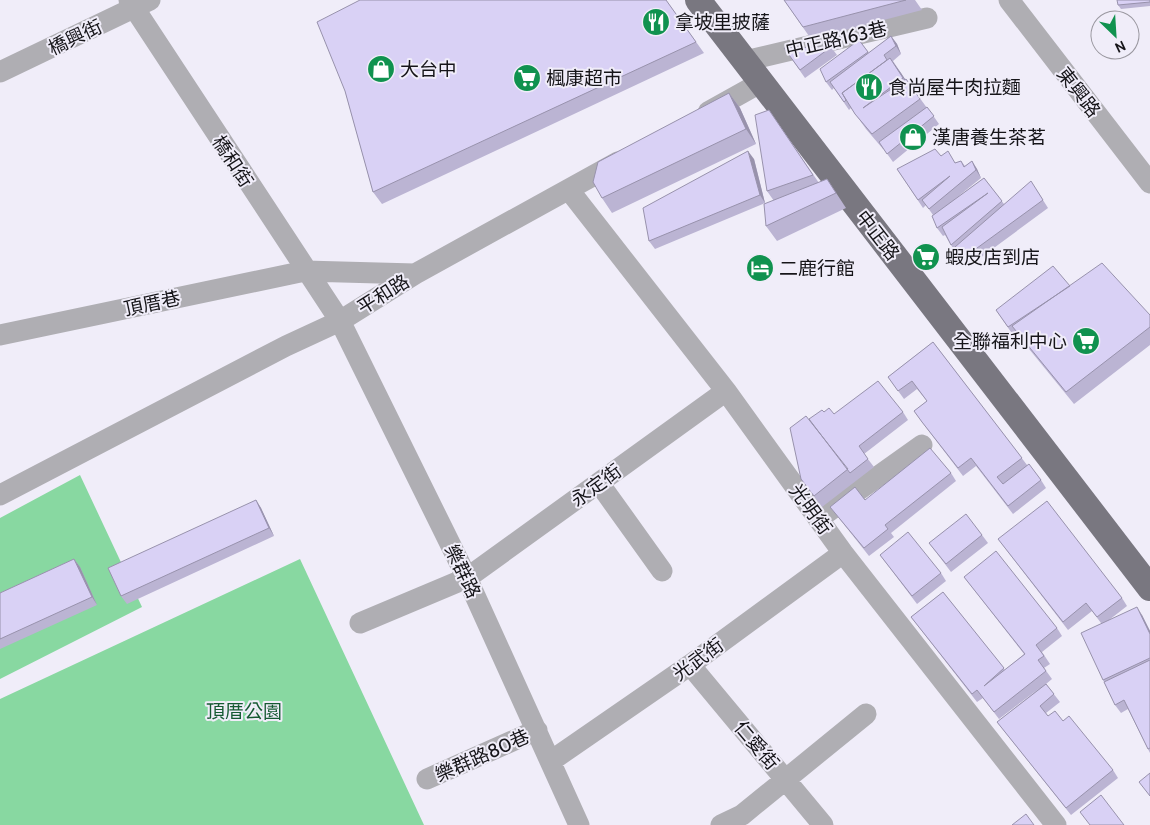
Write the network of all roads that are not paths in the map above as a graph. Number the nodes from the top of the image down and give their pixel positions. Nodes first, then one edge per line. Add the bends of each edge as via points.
1 (698, 0) edge
2 (1009, 0) edge
3 (138, 3) edge
4 (927, 18) dead end
5 (745, 61) junction
6 (0, 72) edge
7 (760, 83) junction
8 (691, 122) edge
9 (638, 151) edge
10 (1146, 172) edge
11 (569, 190) junction
12 (305, 271) junction
13 (415, 274) junction
14 (340, 321) junction
15 (0, 335) edge
16 (726, 391) junction
17 (922, 445) dead end
18 (599, 483) junction
19 (0, 494) edge
20 (818, 520) junction
21 (842, 553) junction
22 (662, 571) dead end
23 (467, 578) junction
24 (1150, 588) edge
25 (360, 623) dead end
26 (690, 665) junction
27 (866, 714) dead end
28 (536, 730) junction
29 (551, 761) junction
30 (427, 779) dead end
31 (786, 780) junction
32 (579, 825) edge
33 (721, 825) edge
34 (823, 825) edge
35 (1056, 825) edge

1 - 5 main road, 中正路
2 - 10 street, 東興路
3 - 6 street, 橋興街
3 - 12 street, 橋和街
4 - 5 street, 中正路163巷
5 - 7 main road, 中正路
7 - 8 street
7 - 24 main road, 中正路
9 - 11 street, 平和路
11 - 13 street, 平和路
11 - 16 street, 光明街
12 - 13 street, 頂厝巷
12 - 14 street, 橋和街
12 - 15 street, 頂厝巷
13 - 14 street, 平和路
14 - 19 street, 平和路
14 - 23 street, 樂群路
16 - 18 street, 永定街
16 - 20 street, 光明街
17 - 20 street
18 - 22 street
18 - 23 street, 永定街
20 - 21 street, 光明街
21 - 26 street, 光武街
21 - 35 street, 光明街
23 - 25 street, 永定街
23 - 28 street, 樂群路
26 - 29 street, 光武街
26 - 31 street, 仁愛街
27 - 31 street
28 - 29 street, 樂群路
28 - 30 street, 樂群路80巷
29 - 32 street, 樂群路
31 - 33 street via 742,815
31 - 34 street, 仁愛街

